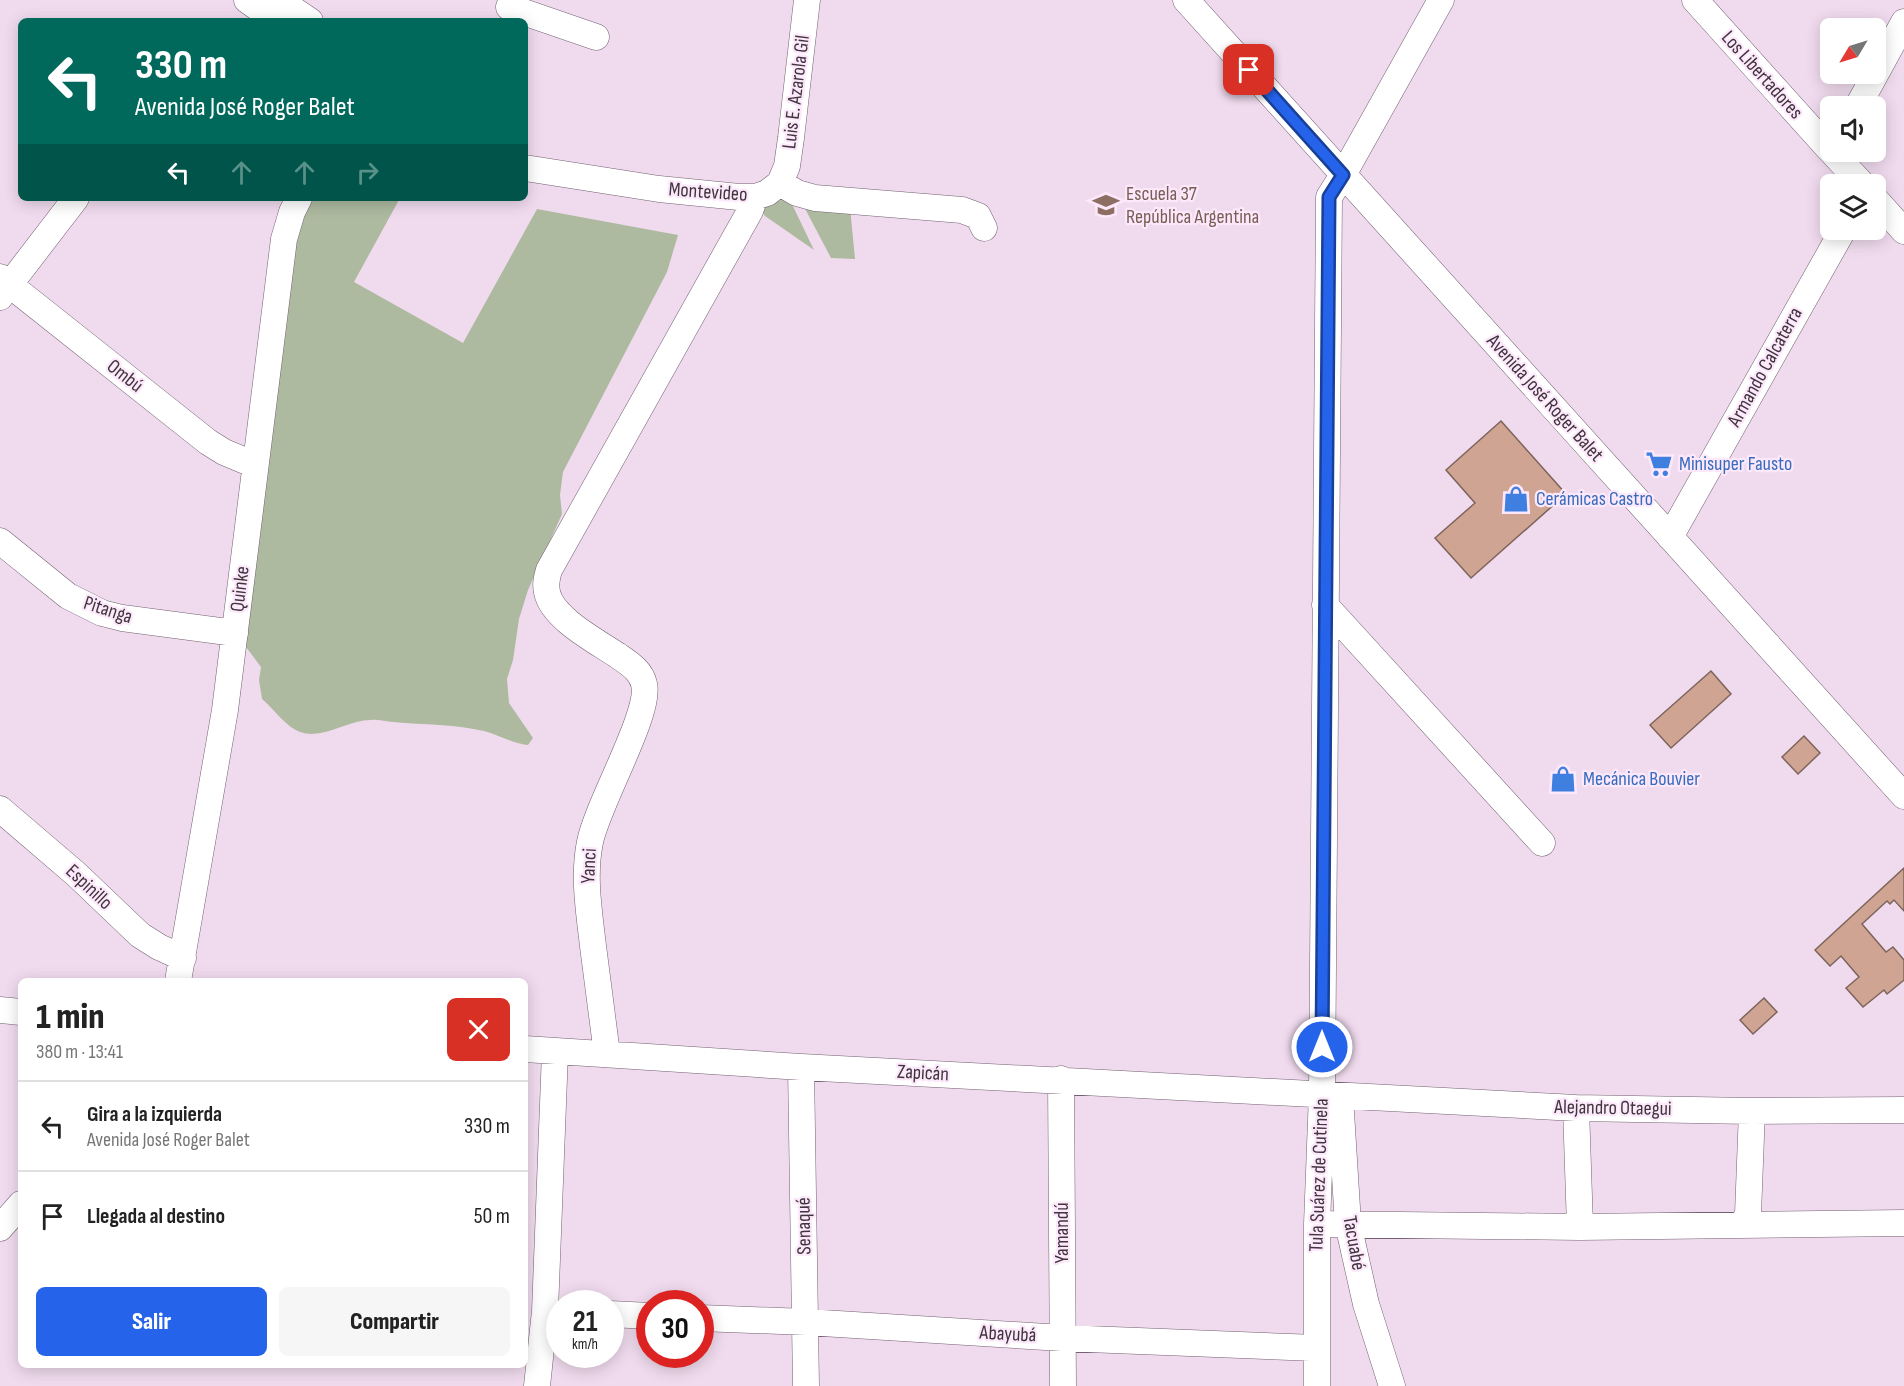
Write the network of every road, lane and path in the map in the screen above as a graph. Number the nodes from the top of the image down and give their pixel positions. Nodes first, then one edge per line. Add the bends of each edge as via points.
1 (247, 0) edge
2 (279, 0) edge
3 (807, 0) edge
4 (1186, 0) edge
5 (1441, 0) edge
6 (1695, 0) edge
7 (509, 9) edge
8 (272, 18) edge
9 (306, 18) edge
10 (1904, 22) edge
11 (596, 37) dead end
12 (1863, 96) edge
13 (1820, 138) edge
14 (1842, 162) edge
15 (528, 168) edge
16 (1853, 174) edge
17 (1343, 175) junction
18 (780, 183) junction
19 (755, 196) junction
20 (74, 201) edge
21 (298, 201) edge
22 (1886, 211) edge
23 (984, 228) dead end
24 (1904, 231) edge
25 (1837, 240) edge
26 (3, 286) edge
27 (255, 465) junction
28 (1670, 537) junction
29 (0, 541) edge
30 (1325, 605) junction
31 (235, 633) junction
32 (1904, 796) edge
33 (0, 809) edge
34 (1542, 843) dead end
35 (180, 970) edge
36 (0, 1010) edge
37 (18, 1012) edge
38 (528, 1049) edge
39 (555, 1052) junction
40 (607, 1054) junction
41 (801, 1067) junction
42 (1061, 1079) junction
43 (1331, 1095) junction
44 (1576, 1108) junction
45 (1904, 1110) edge
46 (1752, 1111) junction
47 (18, 1207) edge
48 (1904, 1223) edge
49 (1317, 1224) junction
50 (1348, 1224) junction
51 (1742, 1225) junction
52 (1580, 1227) junction
53 (0, 1228) edge
54 (543, 1312) edge
55 (714, 1319) edge
56 (806, 1322) junction
57 (1062, 1338) junction
58 (1317, 1348) junction
59 (537, 1386) edge
60 (806, 1386) edge
61 (1063, 1386) edge
62 (1317, 1386) edge
63 (1392, 1386) edge

1 - 8 street
2 - 9 street
3 - 18 street, Luis E. Azarola Gil via 787,166
4 - 17 street, Avenida José Roger Balet
5 - 17 street, Tula Suárez de Cutinela
6 - 13 street, Los Libertadores
7 - 11 street
10 - 12 street
14 - 16 street, Los Libertadores
15 - 19 street, Montevideo via 659,189
17 - 28 street, Avenida José Roger Balet
17 - 30 street, Tula Suárez de Cutinela via 1329,197
18 - 19 street, Montevideo
18 - 23 street via 815,198 962,210 978,216
19 - 40 street, Yanci via 750,212 546,580 547,592 558,611 635,668 645,686 642,712 598,813 586,868
20 - 26 street
21 - 27 street, Quinke via 284,238
22 - 24 street
25 - 28 street, Armando Calcaterra
26 - 27 street, Ombú via 208,442
27 - 31 street, Quinke
28 - 32 street, Avenida José Roger Balet
29 - 31 street, Pitanga via 68,596 102,613
30 - 34 street
30 - 43 street, Tula Suárez de Cutinela
31 - 35 street, Quinke
33 - 35 street, Espinillo via 140,935 159,947
36 - 37 street
38 - 39 street, Zapicán
39 - 40 street, Zapicán
39 - 54 street
40 - 41 street, Zapicán
41 - 42 street, Zapicán
41 - 56 street, Senaqué
42 - 43 street, Zapicán
42 - 57 street, Yamandú
43 - 44 street, Alejandro Otaegui
43 - 49 street, Tula Suárez de Cutinela
43 - 50 street, Tacuabé
44 - 46 street, Alejandro Otaegui
44 - 52 street
45 - 46 street, Alejandro Otaegui
46 - 51 street via 1748,1214
47 - 53 street
48 - 51 street
49 - 50 street
49 - 58 street, Tula Suárez de Cutinela
50 - 52 street
50 - 63 street, Tacuabé via 1366,1304
51 - 52 street
54 - 59 street
55 - 56 street, Abayubá
56 - 57 street, Abayubá
56 - 60 street, Senaqué
57 - 58 street, Abayubá
57 - 61 street, Yamandú
58 - 62 street, Tula Suárez de Cutinela

